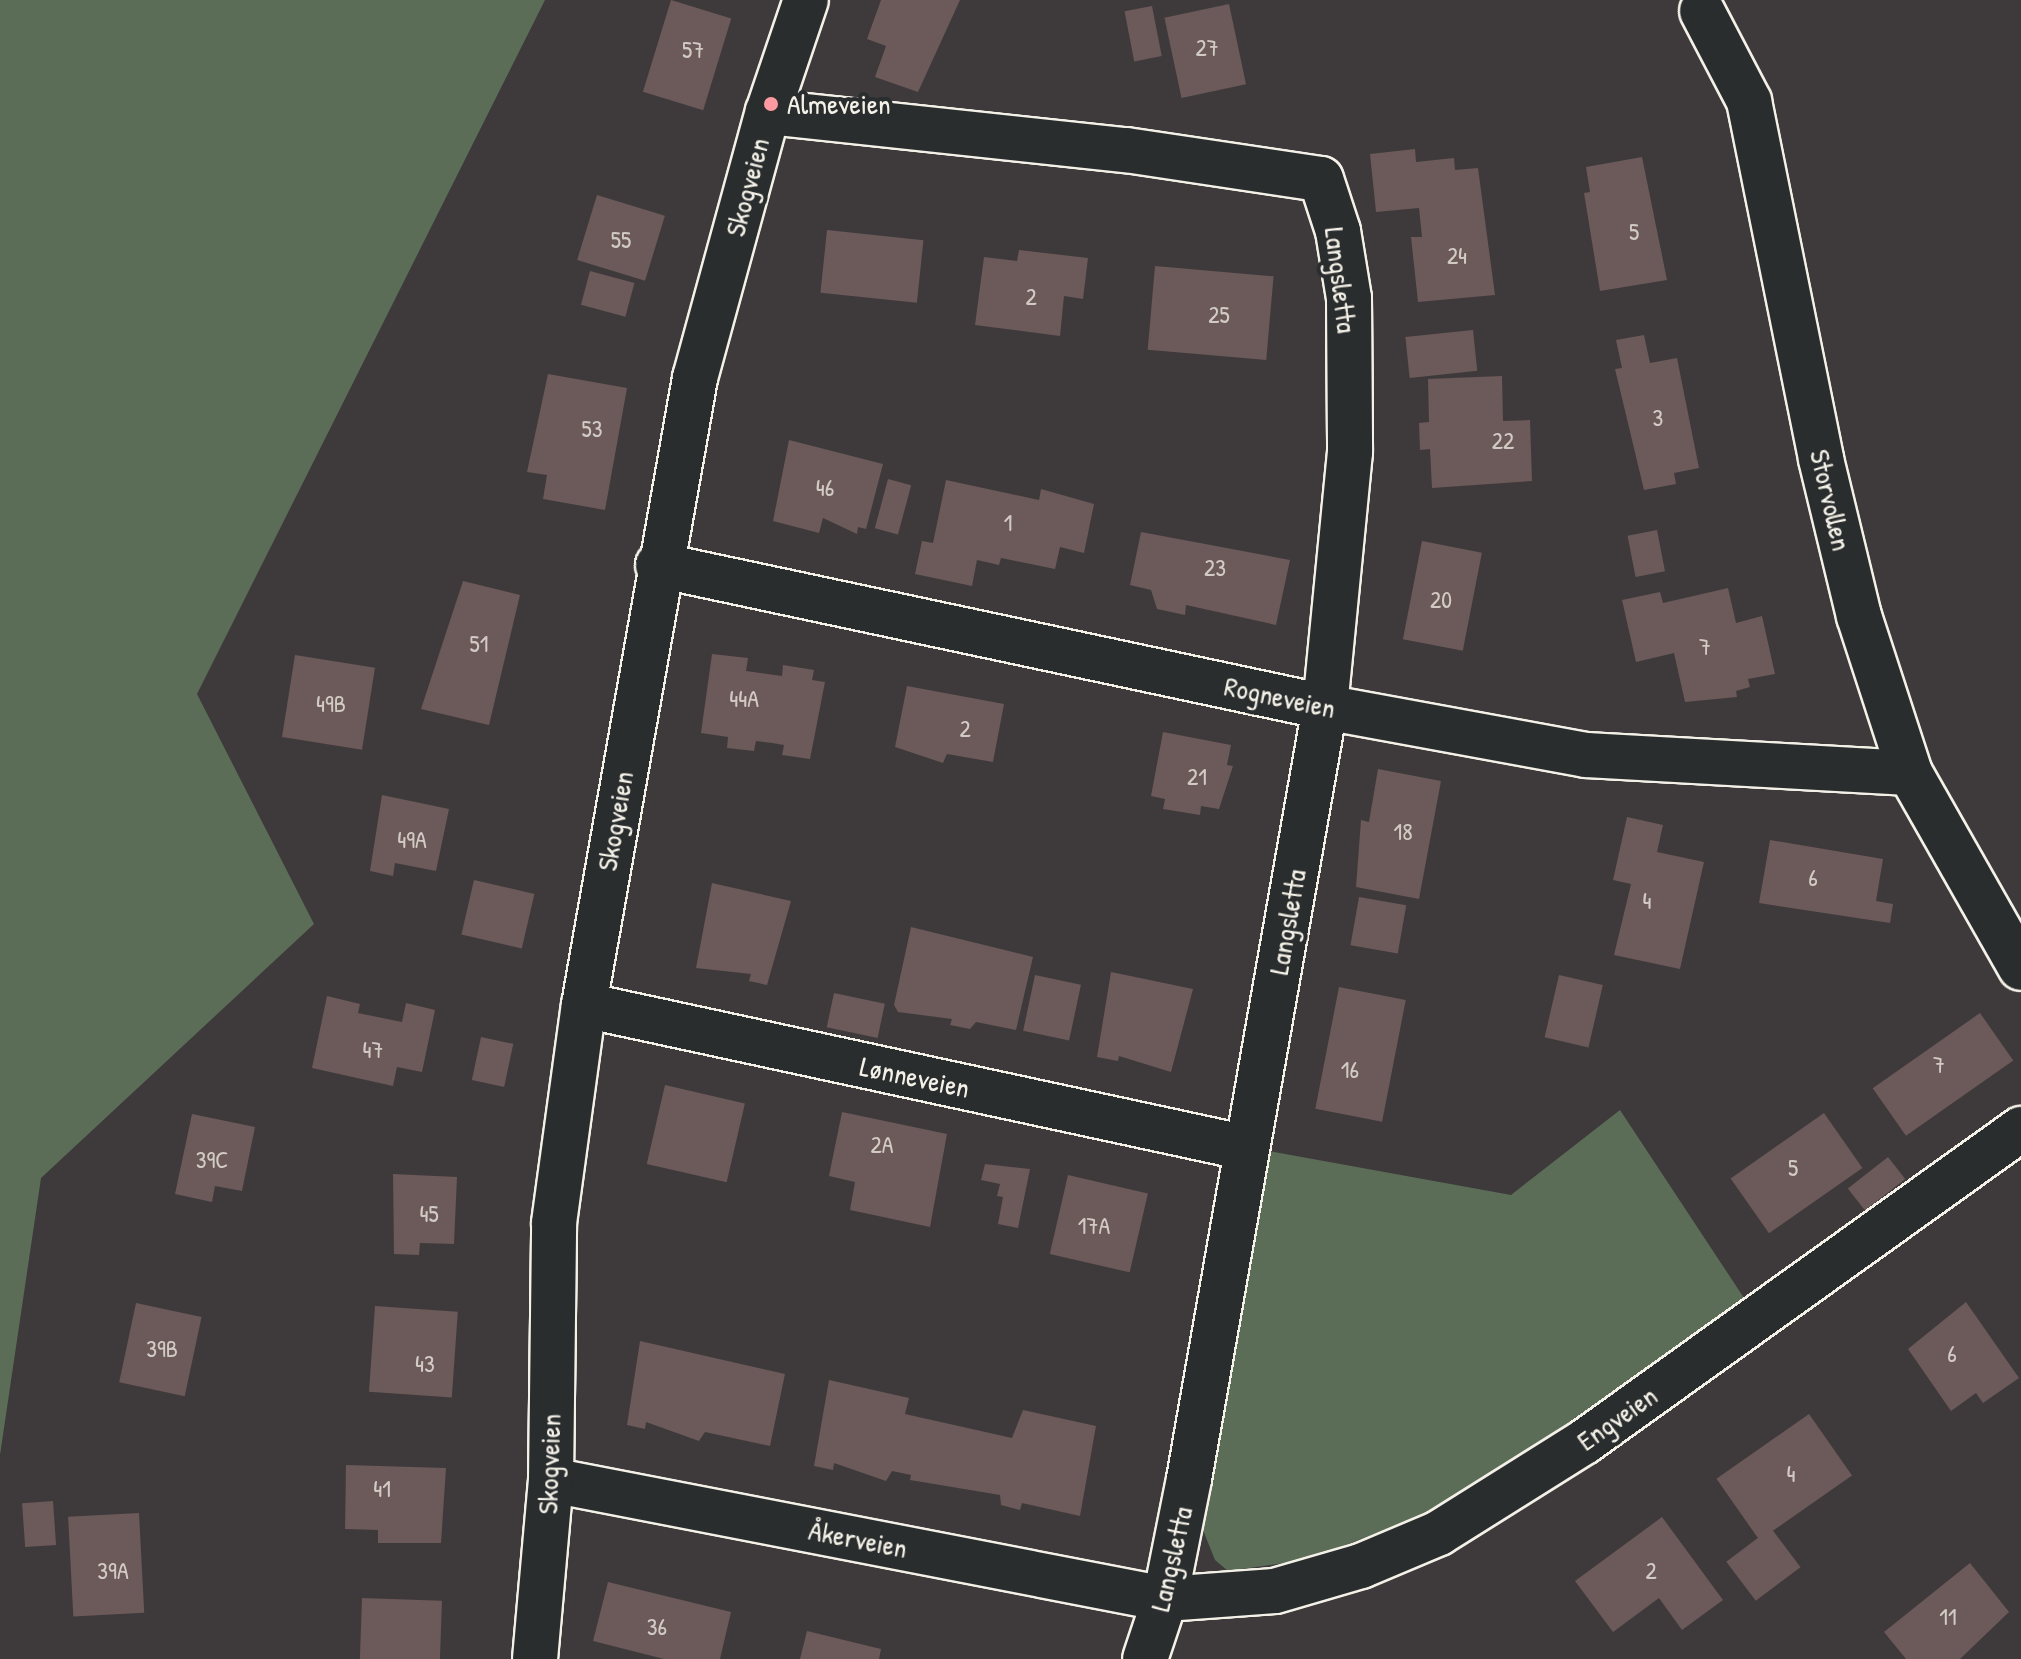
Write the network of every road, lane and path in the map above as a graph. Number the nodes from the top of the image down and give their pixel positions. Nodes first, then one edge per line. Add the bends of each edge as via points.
1 (806, 0) edge
2 (1702, 11) dead end
3 (768, 112) junction
4 (658, 565) junction
5 (1325, 707) junction
6 (1910, 773) junction
7 (2021, 968) edge
8 (584, 1005) junction
9 (2021, 1129) edge
10 (1247, 1148) junction
11 (551, 1480) junction
12 (1165, 1599) junction
13 (535, 1659) edge
14 (1145, 1659) edge

1 - 3 street, Skogveien
2 - 6 street, Storvollen via 1749,101 1821,459 1859,616
3 - 4 street, Skogveien via 695,378
3 - 5 street, Langsletta via 1126,150 1321,179 1338,231 1349,313 1350,452
4 - 5 street, Rogneveien
4 - 8 street, Skogveien
5 - 6 street, Rogneveien via 1586,755
5 - 10 street, Langsletta
6 - 7 street, Storvollen
8 - 10 street, Lønneveien
8 - 11 street, Skogveien via 554,1223
9 - 12 street, Engveien via 1584,1442 1439,1533 1361,1566 1275,1591
10 - 12 street, Langsletta
11 - 12 street, Åkerveien
11 - 13 street, Skogveien
12 - 14 street, Langsletta

